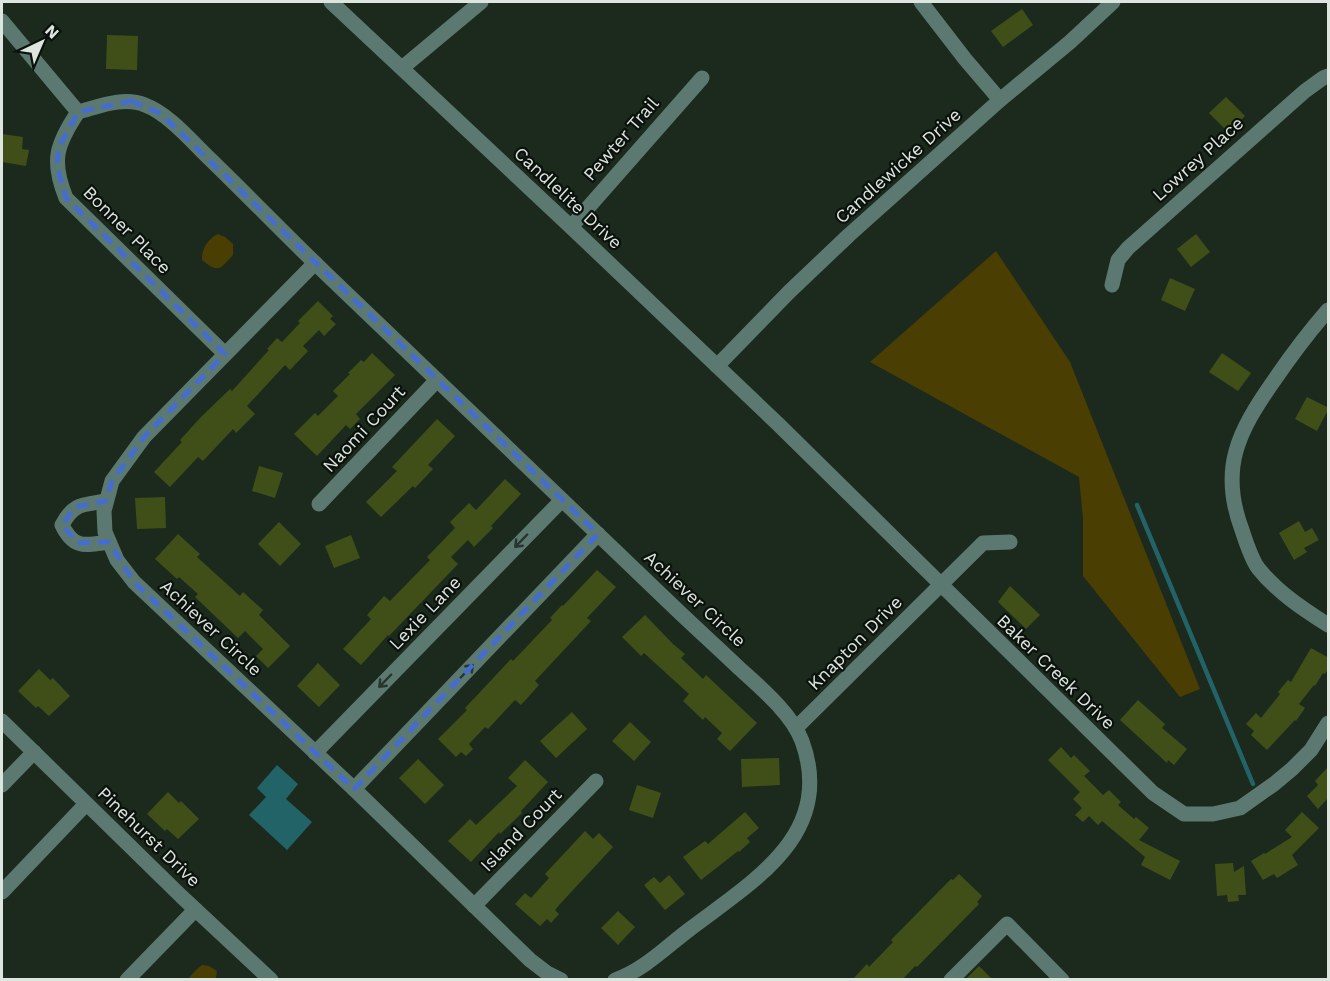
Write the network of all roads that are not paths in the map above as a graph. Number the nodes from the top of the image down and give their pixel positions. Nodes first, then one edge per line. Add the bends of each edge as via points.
1 (331, 2) edge
2 (481, 2) edge
3 (921, 2) edge
4 (1113, 2) edge
5 (2, 21) edge
6 (402, 68) junction
7 (1329, 76) edge
8 (702, 78) dead end
9 (1000, 100) junction
10 (78, 112) junction
11 (571, 227) junction
12 (315, 263) junction
13 (1112, 285) dead end
14 (1329, 310) edge
15 (225, 354) junction
16 (717, 366) junction
17 (437, 380) junction
18 (778, 424) joint
19 (562, 500) junction
20 (106, 501) junction
21 (319, 504) dead end
22 (598, 534) junction
23 (109, 542) junction
24 (1010, 543) dead end
25 (940, 585) junction
26 (1329, 626) edge
27 (2, 721) edge
28 (1329, 723) edge
29 (796, 728) junction
30 (34, 752) junction
31 (315, 753) junction
32 (596, 781) dead end
33 (2, 785) edge
34 (354, 789) junction
35 (86, 804) junction
36 (2, 892) edge
37 (474, 906) junction
38 (195, 910) junction
39 (127, 980) edge
40 (271, 980) edge
41 (561, 980) edge
42 (615, 980) edge
43 (951, 980) edge
44 (1062, 980) edge

1 - 6 street, Candlelite Drive
2 - 6 street
3 - 9 street
4 - 9 street, Candlewicke Drive
5 - 10 street
6 - 11 street, Candlelite Drive
7 - 13 street, Lowrey Place via 1274,117 1128,248 1118,260
8 - 11 street, Pewter Trail
9 - 16 street, Candlewicke Drive via 849,235
10 - 12 street, Achiever Circle via 131,101 160,113
10 - 15 street, Bonner Place via 59,147 57,166 66,198
11 - 16 street, Candlelite Drive
12 - 15 street, Achiever Circle
12 - 17 street, Achiever Circle
14 - 26 street via 1282,368 1240,436 1234,455 1232,497 1257,566 1294,603
15 - 20 street, Achiever Circle via 144,437 112,481
16 - 18 street, Candlelite Drive
17 - 19 street, Achiever Circle
17 - 21 street, Naomi Court
18 - 25 street, Baker Creek Drive
19 - 22 street, Achiever Circle
19 -> 31 street, Lexie Lane
20 - 23 street, Achiever Circle via 105,532
20 - 23 street via 75,507 63,525 70,539 78,543
22 - 29 street, Achiever Circle via 757,684
34 -> 22 street
23 - 31 street, Achiever Circle via 134,582
24 - 25 street, Knapton Drive via 983,543
25 - 28 street, Baker Creek Drive via 1153,793 1184,814 1213,814 1240,808 1292,769
25 - 29 street, Knapton Drive
27 - 30 street, Pinehurst Drive
29 - 42 street, Achiever Circle via 809,765 811,788 793,839 753,881 650,961
30 - 33 street
30 - 35 street, Pinehurst Drive
31 - 34 street, Achiever Circle
32 - 37 street, Island Court
34 - 37 street, Achiever Circle
35 - 36 street
35 - 38 street, Pinehurst Drive
37 - 41 street, Achiever Circle via 530,960
38 - 39 street
38 - 40 street, Pinehurst Drive
43 - 44 street via 1007,924

